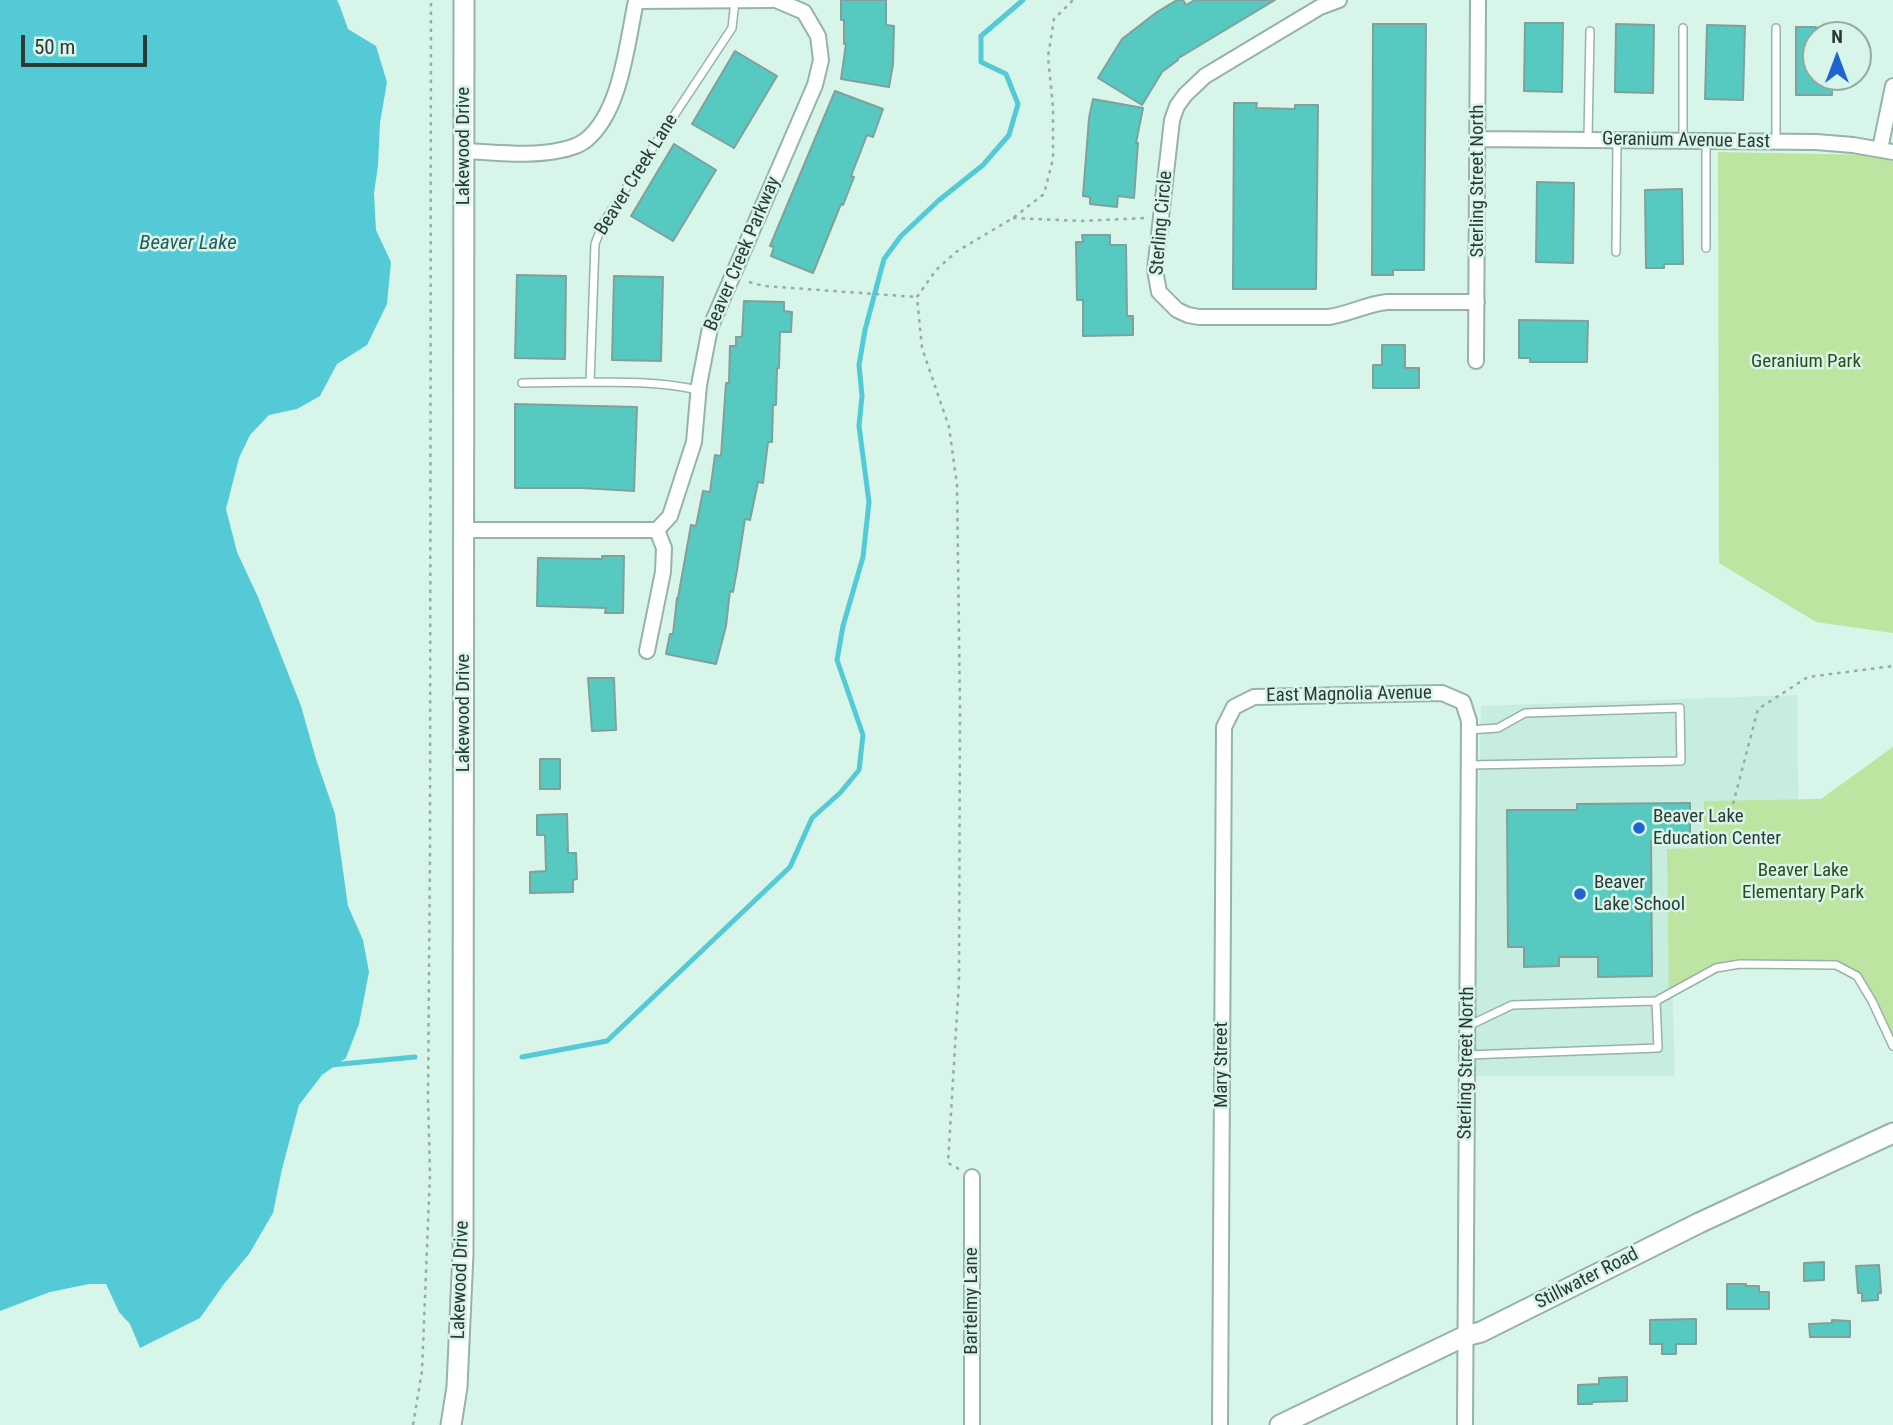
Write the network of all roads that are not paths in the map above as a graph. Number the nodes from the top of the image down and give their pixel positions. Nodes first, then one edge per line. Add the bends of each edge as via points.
1 (464, 0) edge
2 (735, 0) edge
3 (774, 0) edge
4 (1339, 0) edge
5 (1478, 0) edge
6 (635, 1) edge
7 (1683, 27) dead end
8 (1776, 27) dead end
9 (1590, 31) dead end
10 (1893, 86) edge
11 (1891, 102) edge
12 (1478, 139) junction
13 (1588, 140) junction
14 (1617, 140) junction
15 (1683, 141) junction
16 (1706, 141) junction
17 (1776, 142) junction
18 (464, 151) junction
19 (1886, 151) edge
20 (1706, 248) dead end
21 (1616, 252) dead end
22 (1477, 302) junction
23 (1476, 361) dead end
24 (590, 382) junction
25 (522, 383) dead end
26 (699, 390) junction
27 (464, 530) junction
28 (657, 530) junction
29 (647, 651) dead end
30 (1463, 702) joint
31 (1234, 707) joint
32 (1469, 730) junction
33 (1469, 765) junction
34 (1656, 1001) junction
35 (1468, 1026) junction
36 (1893, 1046) edge
37 (1467, 1055) junction
38 (1893, 1133) edge
39 (972, 1177) road end
40 (1465, 1336) junction
41 (451, 1425) edge
42 (972, 1425) edge
43 (1220, 1425) edge
44 (1280, 1425) edge
45 (1465, 1425) edge

1 - 18 street, Lakewood Drive
2 - 3 street, Beaver Creek Parkway
2 - 6 street, Beaver Creek Parkway
2 - 24 lane, Beaver Creek Lane via 732,28 603,223 595,244
3 - 26 street, Beaver Creek Parkway via 804,12 818,36 821,60 815,85 710,328
4 - 22 street, Sterling Circle via 1205,76 1177,106 1155,270 1159,292 1177,310 1199,317 1329,317 1387,302
5 - 12 street, Sterling Street North
6 - 18 street, Beaver Creek Parkway via 619,82 605,118 585,141 541,153
7 - 15 lane
8 - 17 lane
9 - 13 lane
10 - 11 street
11 - 19 street
12 - 13 street, Geranium Avenue East
12 - 22 street, Sterling Street North
13 - 14 street, Geranium Avenue East
14 - 15 street, Geranium Avenue East
14 - 21 lane
15 - 16 street, Geranium Avenue East
16 - 17 street, Geranium Avenue East
16 - 20 lane
17 - 19 street, Geranium Avenue East
18 - 27 street, Lakewood Drive
22 - 23 street, Sterling Street North
24 - 25 lane
24 - 26 lane
26 - 28 street, Beaver Creek Parkway via 694,442 670,516
27 - 28 street
27 - 41 street, Lakewood Drive via 463,1253
28 - 29 street via 664,548 663,572
30 - 31 street, East Magnolia Avenue via 1443,693 1254,698
30 - 32 street, Sterling Street North
31 - 43 street, Mary Street via 1224,727
32 - 33 street, Sterling Street North
32 - 33 lane via 1498,728 1525,713 1680,708 1681,761
33 - 35 street, Sterling Street North
34 - 35 lane via 1513,1005
34 - 36 lane via 1716,968 1836,965 1857,976
34 - 37 lane via 1658,1048
35 - 37 street, Sterling Street North
37 - 40 street, Sterling Street North
38 - 40 street, Stillwater Road
39 - 42 street, Bartelmy Lane
40 - 44 street, Stillwater Road
40 - 45 street, Sterling Street North

